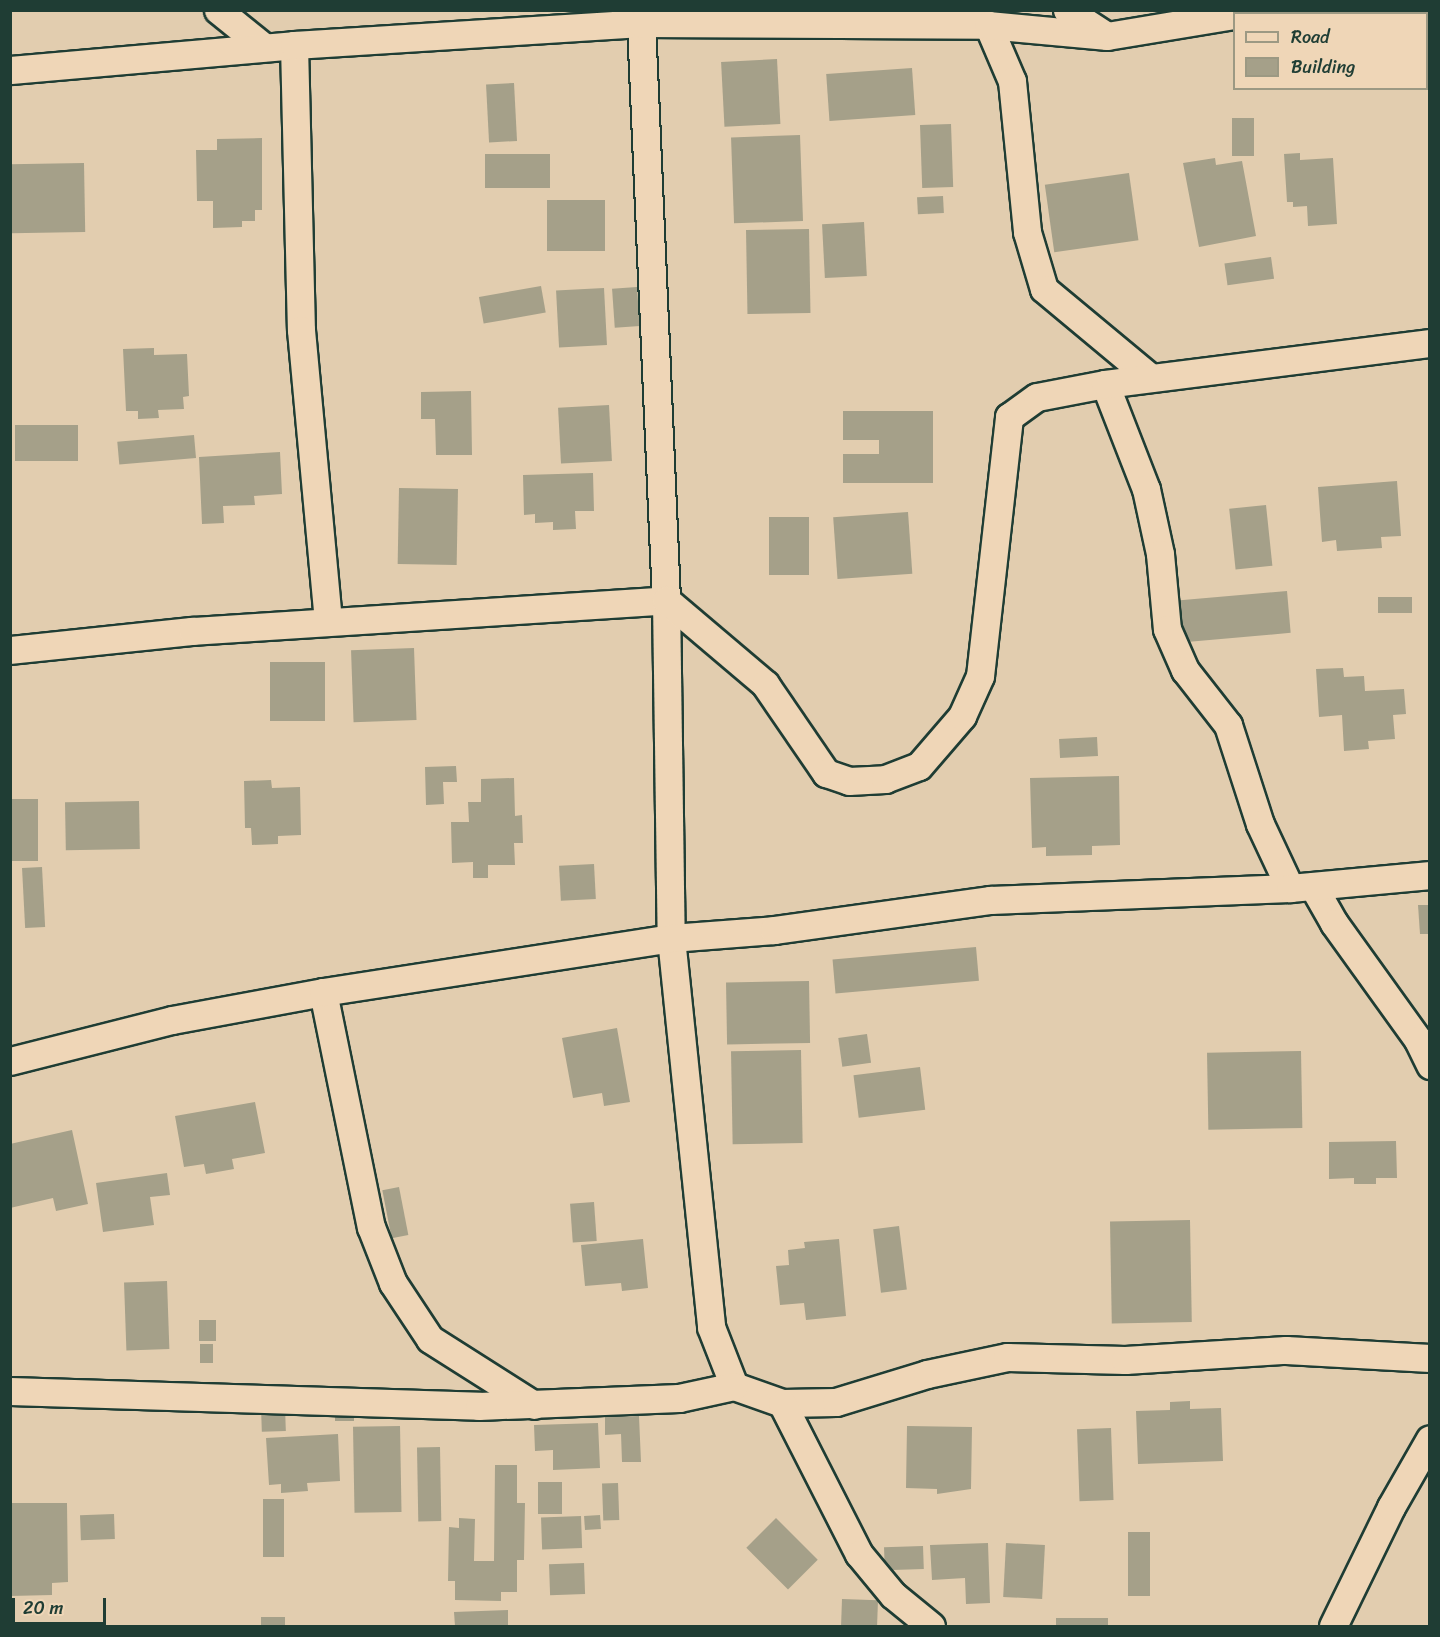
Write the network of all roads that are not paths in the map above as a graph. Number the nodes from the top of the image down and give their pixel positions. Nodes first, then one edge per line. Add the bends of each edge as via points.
1 (218, 10) edge
2 (1067, 10) edge
3 (1233, 15) edge
4 (1176, 18) edge
5 (483, 21) edge
6 (641, 23) junction
7 (988, 25) junction
8 (1107, 36) junction
9 (294, 45) junction
10 (264, 47) junction
11 (10, 70) edge
12 (1430, 343) edge
13 (1151, 378) junction
14 (1105, 384) junction
15 (666, 600) junction
16 (328, 622) junction
17 (10, 650) edge
18 (1430, 875) edge
19 (1302, 887) junction
20 (671, 938) junction
21 (323, 992) junction
22 (10, 1060) edge
23 (1430, 1065) edge
24 (1430, 1358) edge
25 (734, 1386) junction
26 (10, 1391) edge
27 (782, 1403) junction
28 (534, 1405) junction
29 (1430, 1439) edge
30 (931, 1626) edge
31 (1333, 1626) edge

1 - 10 street
2 - 8 street
3 - 4 street
4 - 8 street
5 - 6 street
5 - 9 street
6 - 7 street
6 - 15 street
7 - 8 street
7 - 13 street via 1012,81 1027,232 1044,289
9 - 10 street
9 - 16 street via 301,330
10 - 11 street
12 - 13 street
13 - 14 street
14 - 15 street via 1036,397 1009,417 980,676 962,716 919,766 885,779 849,781 826,772 765,684
14 - 19 street via 1146,489 1160,554 1167,629 1185,670 1228,725 1260,824
15 - 16 street
15 - 20 street
16 - 17 street
18 - 19 street
19 - 20 street via 990,900 774,930
19 - 23 street via 1334,923 1418,1040
20 - 21 street
20 - 25 street via 711,1327
21 - 22 street via 172,1020
21 - 28 street via 371,1227 393,1283 430,1339
24 - 27 street via 1286,1350 1125,1360 1007,1357 927,1374 836,1402
25 - 27 street
25 - 28 street via 679,1398
26 - 28 street
27 - 30 street via 859,1554 893,1595
29 - 31 street via 1391,1507

